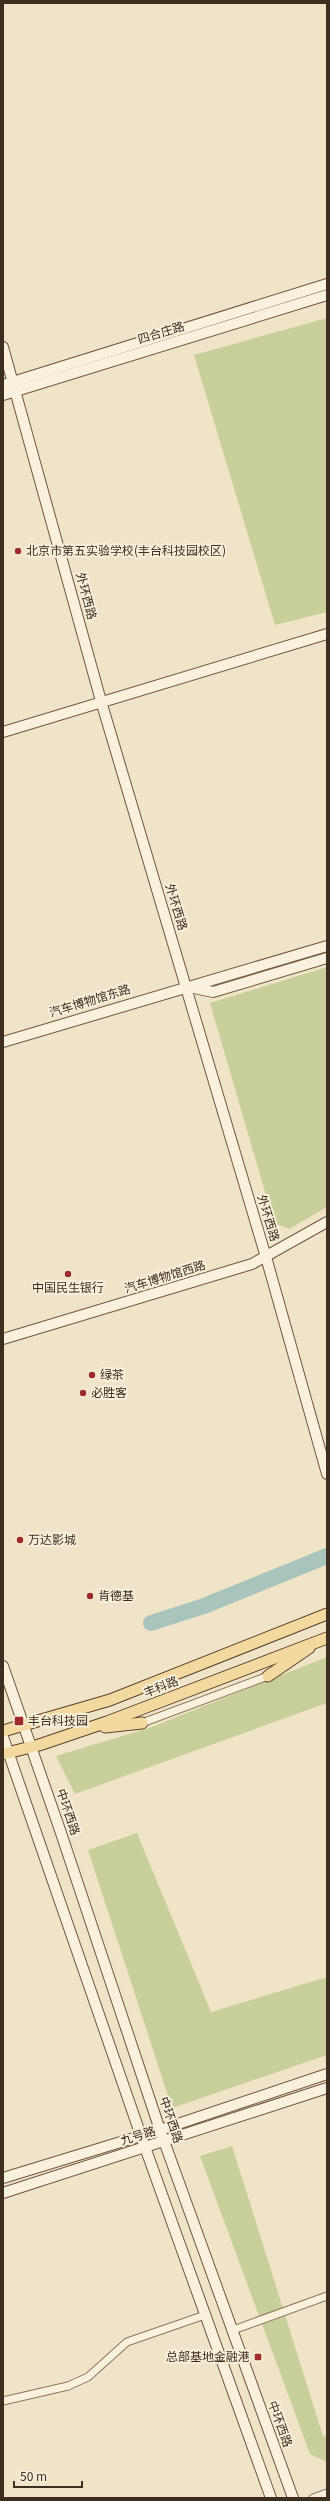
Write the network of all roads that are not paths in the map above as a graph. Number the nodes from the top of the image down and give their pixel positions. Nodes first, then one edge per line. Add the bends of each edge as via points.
1 (327, 284) edge
2 (327, 295) edge
3 (3, 347) edge
4 (3, 385) edge
5 (14, 387) junction
6 (3, 395) edge
7 (327, 634) edge
8 (101, 701) junction
9 (3, 732) edge
10 (327, 946) edge
11 (327, 958) edge
12 (185, 986) junction
13 (3, 1042) edge
14 (327, 1222) edge
15 (266, 1257) junction
16 (3, 1339) edge
17 (327, 1474) edge
18 (327, 1614) edge
19 (324, 1639) edge
20 (3, 1666) edge
21 (268, 1676) joint
22 (142, 1723) joint
23 (24, 1725) junction
24 (90, 1728) junction
25 (3, 1731) edge
26 (3, 1737) edge
27 (31, 1747) junction
28 (5, 1754) edge
29 (327, 2074) edge
30 (327, 2088) edge
31 (160, 2130) junction
32 (141, 2136) junction
33 (164, 2141) junction
34 (145, 2147) junction
35 (3, 2178) edge
36 (3, 2193) edge
37 (327, 2296) edge
38 (205, 2315) junction
39 (233, 2330) junction
40 (3, 2401) edge
41 (327, 2493) edge
42 (271, 2498) edge
43 (293, 2498) edge
44 (313, 2498) edge

1 - 5 street, 四合庄路
2 - 5 street, 四合庄路
3 - 5 street, 外环西路
4 - 5 street, 四合庄路
5 - 6 street, 四合庄路
5 - 8 street, 外环西路
7 - 8 street
8 - 9 street
8 - 12 street, 外环西路
10 - 12 street, 汽车博物馆东路 via 215,980
11 - 12 street via 214,992
12 - 13 street, 汽车博物馆东路
12 - 15 street, 外环西路
14 - 15 street, 汽车博物馆西路
15 - 16 street, 汽车博物馆西路 via 252,1264
15 - 17 street, 外环西路
18 - 23 main road, 丰科路 via 110,1700
19 - 21 main road
19 - 24 main road, 丰科路
20 - 23 street, 中环西路
21 - 22 street
22 - 24 main road
23 - 25 main road, 丰科路
23 - 27 street, 中环西路
24 - 27 main road, 丰科路
26 - 28 street
27 - 28 main road, 丰科路
27 - 31 street, 中环西路
28 - 32 street
29 - 31 street, 九号路
30 - 33 street, 九号路
31 - 32 street, 九号路
31 - 33 street, 中环西路
32 - 34 street
32 - 35 street, 九号路
33 - 34 street, 九号路
33 - 39 street, 中环西路
34 - 36 street, 九号路
34 - 38 street
37 - 39 street
38 - 40 street via 127,2342 88,2377 68,2386
38 - 42 street
39 - 43 street, 中环西路
41 - 44 street

